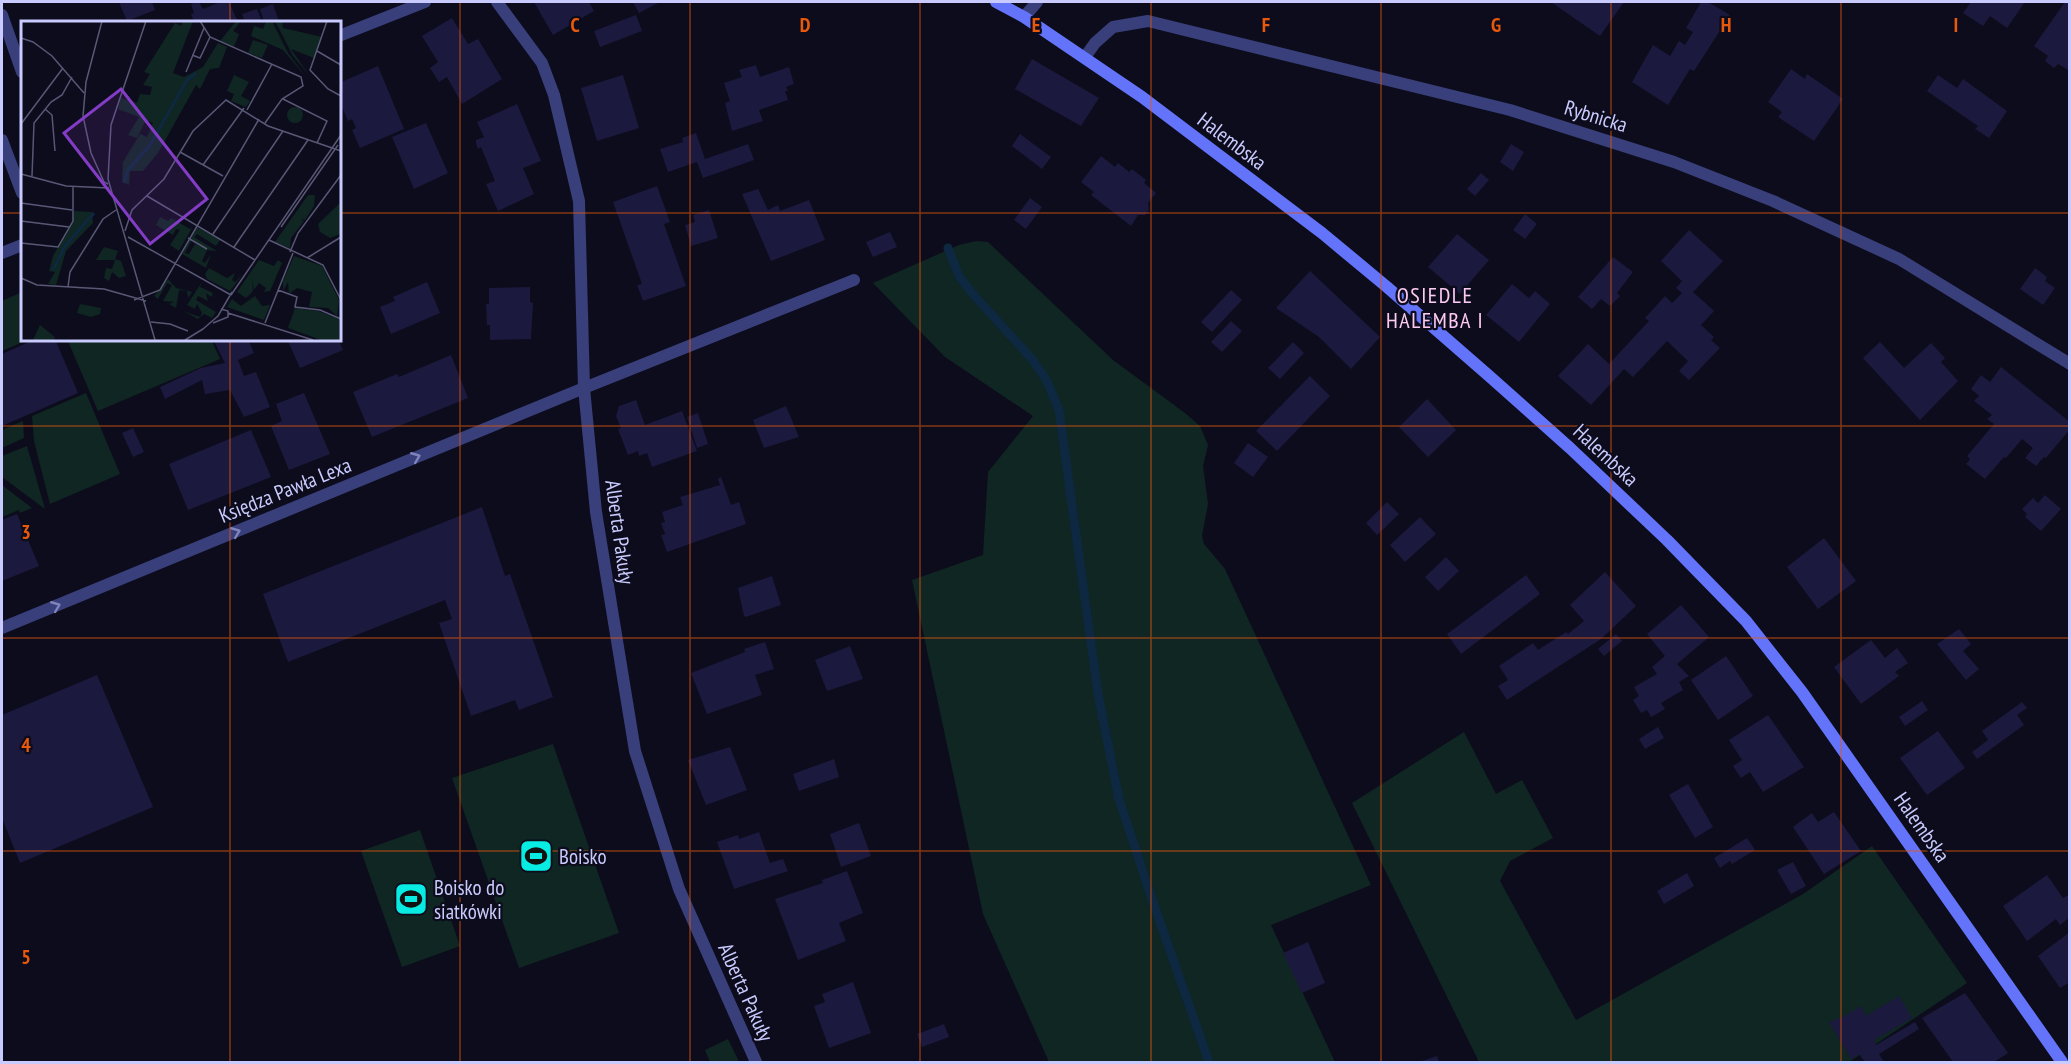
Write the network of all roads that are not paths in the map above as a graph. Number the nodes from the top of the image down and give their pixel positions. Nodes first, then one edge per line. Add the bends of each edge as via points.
1 (425, 2) edge
2 (497, 2) edge
3 (996, 2) edge
4 (1037, 2) edge
5 (2, 15) edge
6 (1024, 17) junction
7 (340, 36) edge
8 (1084, 57) junction
9 (21, 69) edge
10 (2, 140) edge
11 (21, 190) edge
12 (21, 244) edge
13 (2, 254) edge
14 (854, 280) dead end
15 (2070, 364) edge
16 (584, 388) junction
17 (2, 628) edge
18 (756, 1062) edge
19 (2062, 1062) edge

1 - 7 street
2 - 16 street, Alberta Pakuły via 542,63 572,169 579,201
3 - 6 street, Halembska
4 - 6 street
5 - 9 street
6 - 8 street, Halembska
8 - 15 street, Rybnicka via 1113,27 1148,21 1510,110 1600,138 1773,201 1899,259
8 - 19 street, Halembska via 1245,174 1388,287 1570,448 1746,621 1802,693
10 - 11 street
12 - 13 street
14 - 16 street, Księdza Pawła Lexa
17 -> 16 street, Księdza Pawła Lexa
16 - 18 street, Alberta Pakuły via 596,512 634,751 679,889

